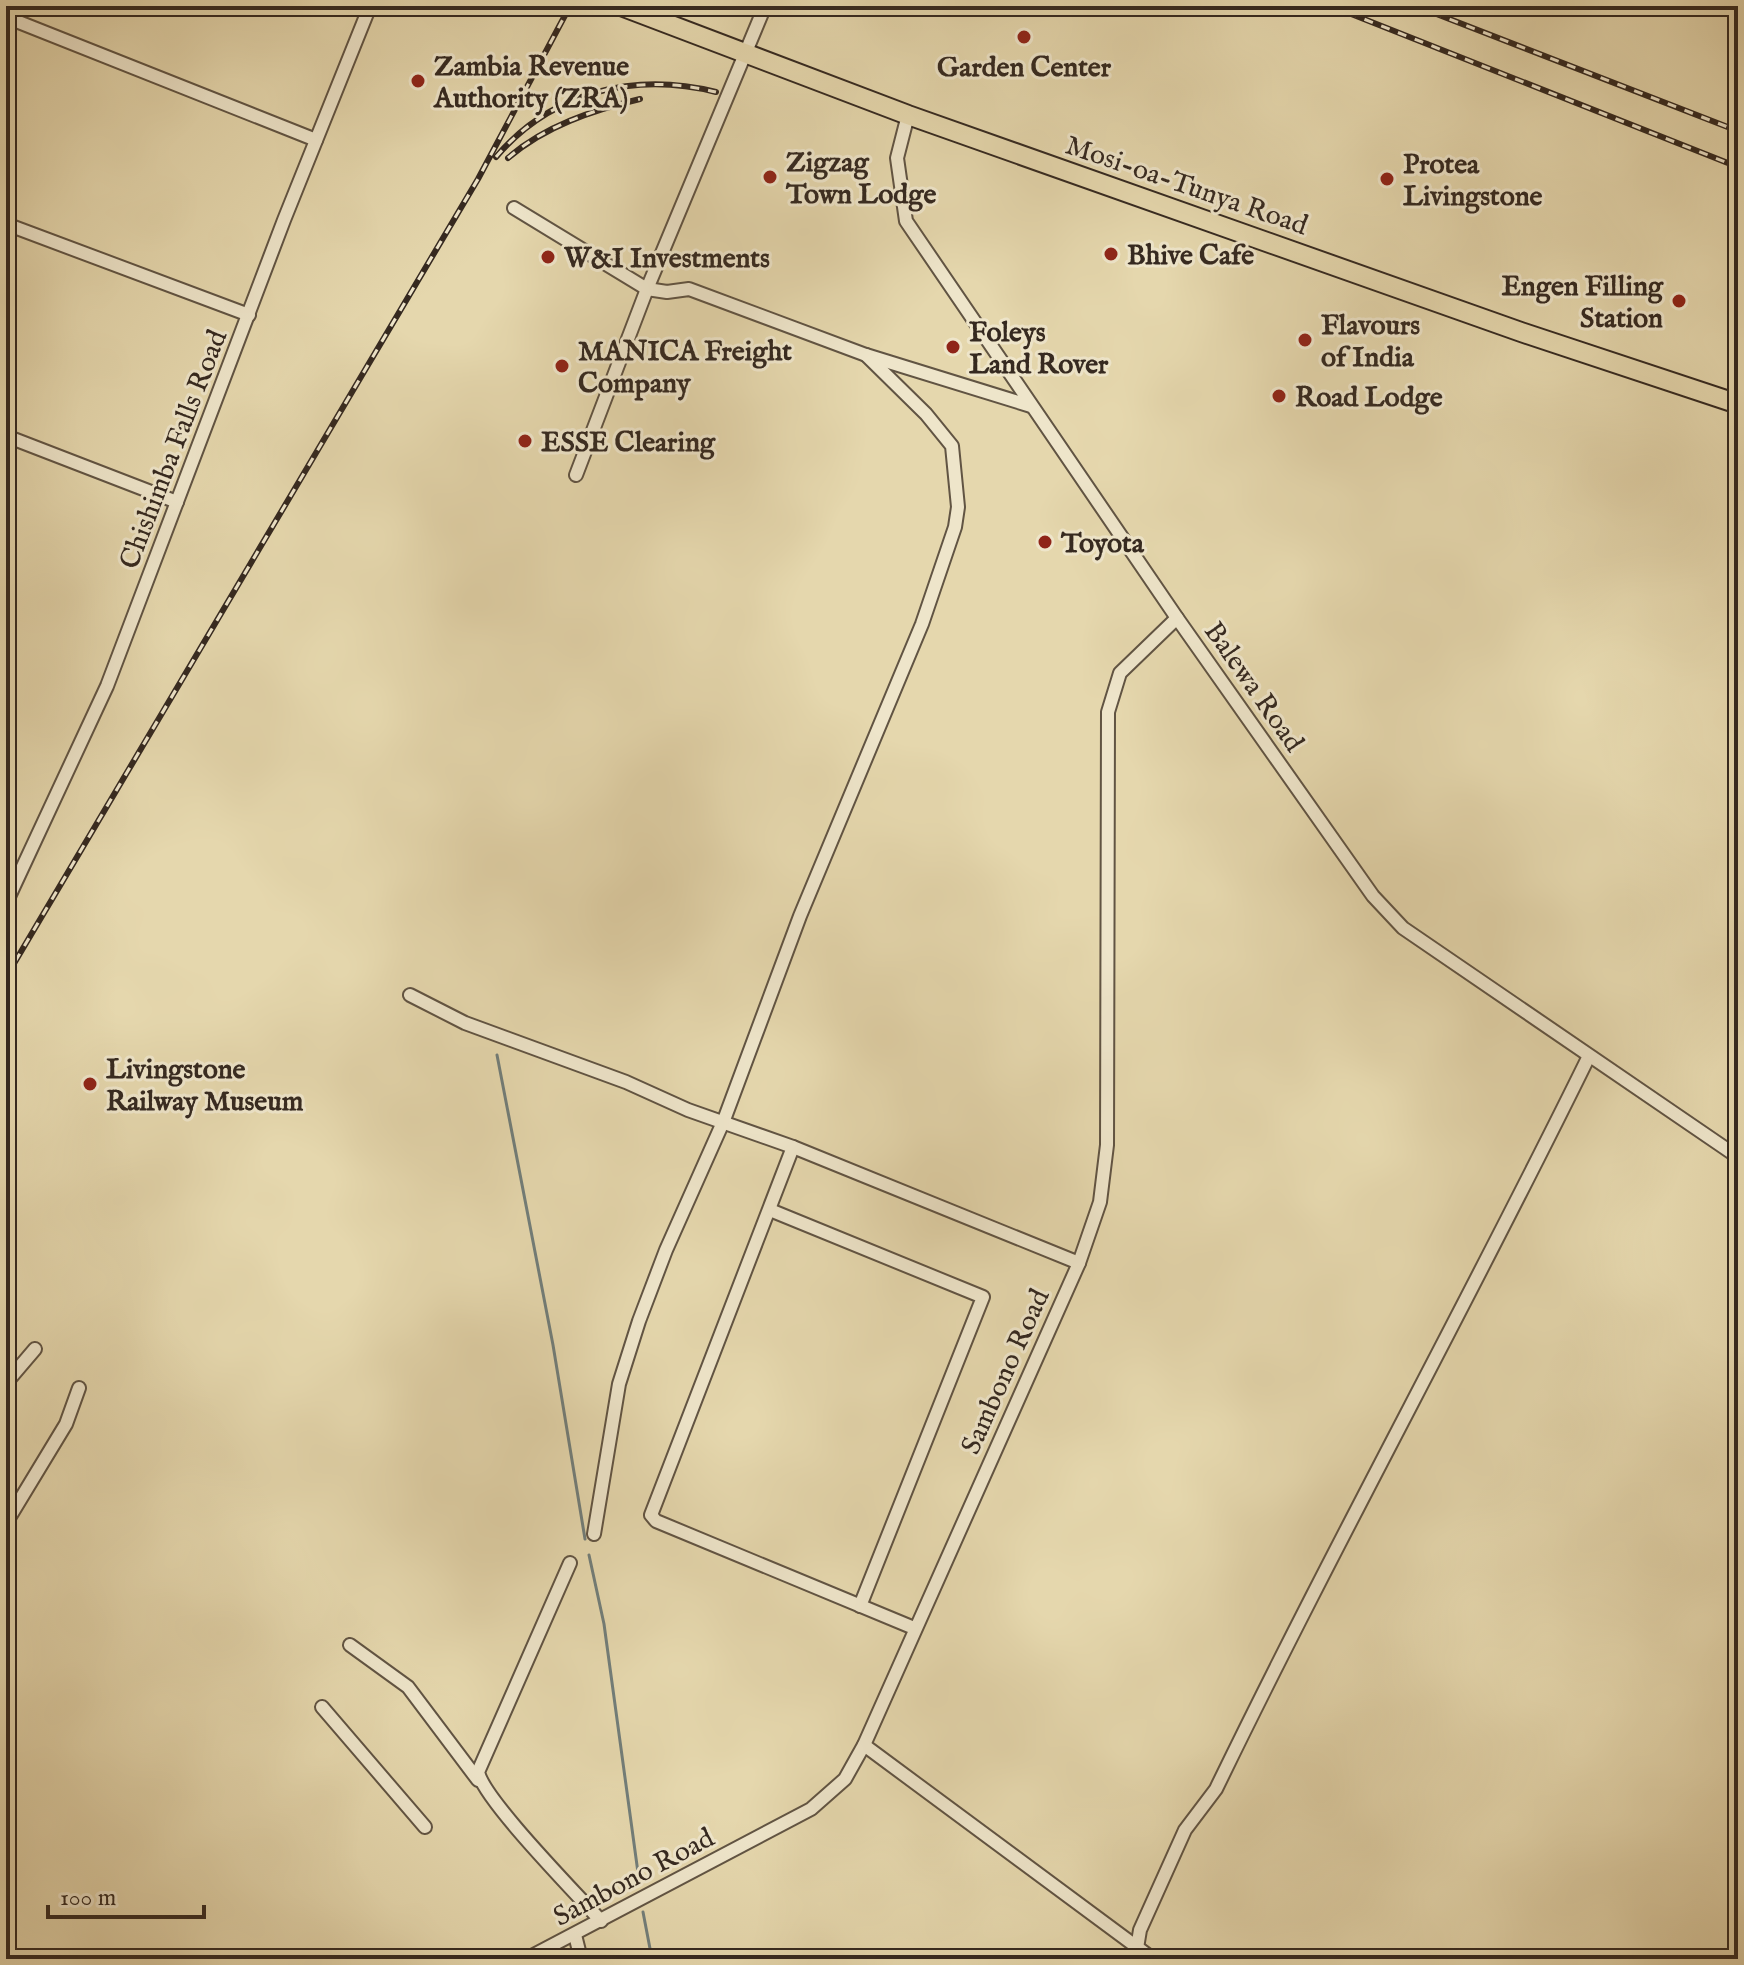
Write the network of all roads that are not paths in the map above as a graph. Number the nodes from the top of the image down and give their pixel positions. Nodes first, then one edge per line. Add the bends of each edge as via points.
1 (370, 6) edge
2 (621, 6) edge
3 (765, 6) edge
4 (6, 17) edge
5 (746, 52) junction
6 (908, 115) junction
7 (316, 140) junction
8 (514, 208) dead end
9 (6, 224) edge
10 (647, 289) junction
11 (249, 315) junction
12 (866, 355) junction
13 (1738, 404) edge
14 (1031, 406) junction
15 (6, 436) edge
16 (576, 475) dead end
17 (177, 502) junction
18 (1177, 618) junction
19 (6, 903) edge
20 (410, 995) dead end
21 (1588, 1058) junction
22 (724, 1120) junction
23 (793, 1147) junction
24 (1738, 1157) edge
25 (770, 1210) junction
26 (1079, 1263) junction
27 (35, 1349) dead end
28 (6, 1383) edge
29 (79, 1388) dead end
30 (6, 1523) edge
31 (594, 1534) dead end
32 (570, 1563) dead end
33 (860, 1606) junction
34 (914, 1628) junction
35 (350, 1645) dead end
36 (322, 1707) dead end
37 (864, 1745) junction
38 (480, 1783) junction
39 (425, 1827) dead end
40 (601, 1921) junction
41 (575, 1935) junction
42 (1137, 1948) junction
43 (526, 1959) edge
44 (581, 1959) edge
45 (1153, 1959) edge

1 - 7 street, Chishimba Falls Road
2 - 5 highway, Mosi-oa-Tunya Road
3 - 5 street
4 - 7 street
5 - 6 highway, Mosi-oa-Tunya Road
5 - 10 street
6 - 13 highway, Mosi-oa-Tunya Road
6 - 14 street, Balewa Road via 897,158 906,221
7 - 11 street, Chishimba Falls Road
8 - 10 street
9 - 11 street
10 - 12 street via 689,289
10 - 16 street
11 - 17 street, Chishimba Falls Road
12 - 14 street
12 - 22 street via 952,446 955,527 922,624 800,916
14 - 18 street, Balewa Road
15 - 17 street
17 - 19 street, Chishimba Falls Road via 107,686
18 - 21 street, Balewa Road via 1373,896 1403,928
18 - 26 street, Sambono Road via 1120,673 1108,712 1107,1145 1100,1202
20 - 22 street via 465,1023
21 - 24 street, Balewa Road
21 - 42 street via 1216,1789 1185,1830 1140,1930
22 - 23 street
22 - 31 street via 666,1250 625,1362
23 - 25 street
23 - 26 street
25 - 33 street via 651,1515
25 - 33 street via 983,1297
26 - 34 street, Sambono Road
27 - 28 street
29 - 30 street via 66,1424
32 - 38 street via 482,1761
33 - 34 street
34 - 37 street, Sambono Road
35 - 38 street via 408,1687
36 - 39 street
37 - 40 street, Sambono Road via 845,1779 811,1809
37 - 42 street
38 - 40 street
40 - 41 street, Sambono Road
41 - 43 street, Sambono Road
41 - 44 street
42 - 45 street

